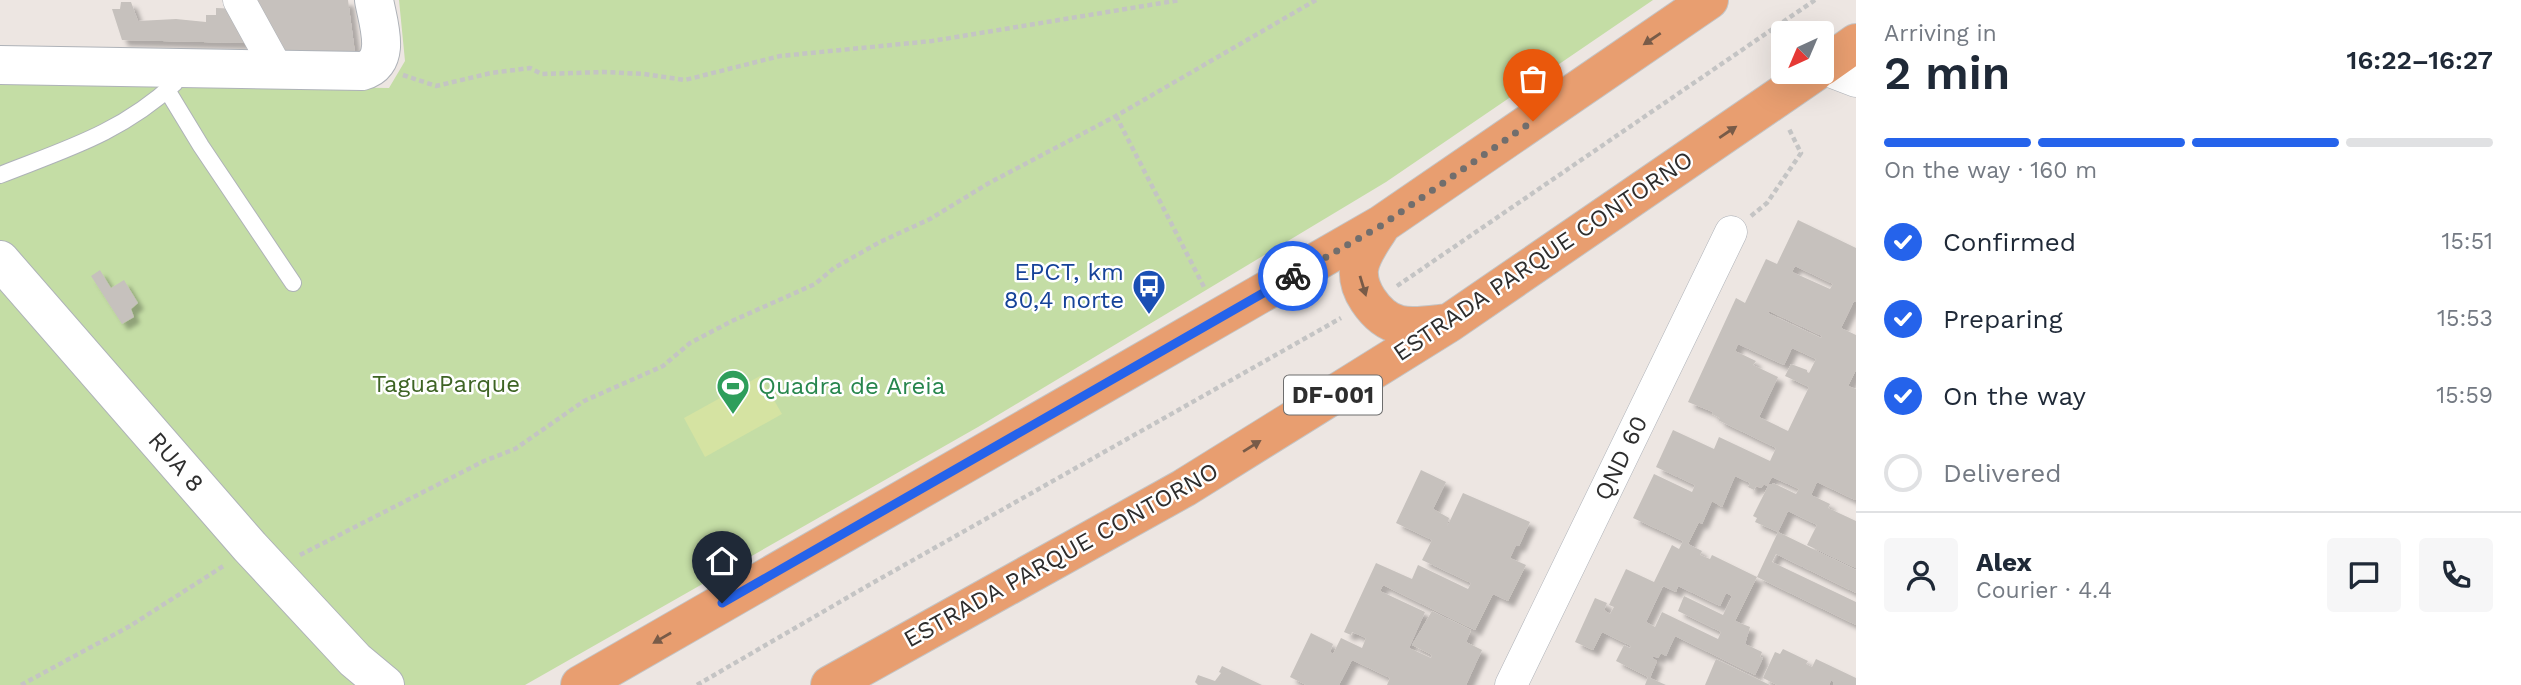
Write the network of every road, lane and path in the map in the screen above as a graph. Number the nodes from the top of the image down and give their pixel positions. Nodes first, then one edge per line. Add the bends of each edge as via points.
1 (239, 0) edge
2 (374, 0) edge
3 (1180, 0) edge
4 (1316, 0) edge
5 (1709, 0) edge
6 (1815, 0) edge
7 (1856, 43) edge
8 (1834, 59) edge
9 (0, 65) edge
10 (375, 65) junction
11 (278, 71) junction
12 (1834, 72) edge
13 (178, 79) junction
14 (1856, 81) edge
15 (1797, 84) edge
16 (1774, 100) junction
17 (1116, 116) junction
18 (0, 175) edge
19 (1382, 225) junction
20 (1731, 232) joint
21 (0, 260) edge
22 (293, 284) dead end
23 (1370, 303) junction
24 (1220, 318) junction
25 (1449, 323) junction
26 (250, 547) junction
27 (299, 555) dead end
28 (361, 672) edge
29 (860, 674) edge
30 (21, 685) edge
31 (385, 685) edge
32 (580, 685) edge
33 (697, 685) edge
34 (830, 685) edge
35 (1511, 685) edge

1 - 11 street
2 - 10 street via 381,55
3 - 10 path via 932,41 780,56 685,80 604,72 542,74 530,68 436,86
4 - 17 path
5 -> 19 highway
6 - 23 path
7 - 8 highway
9 - 13 street
10 - 11 street via 362,71
11 - 13 street
12 - 14 street
13 - 18 lane via 134,117 105,133
13 - 22 lane via 201,146
15 - 16 highway, ESTRADA PARQUE CONTORNO / DF-001
16 - 20 path via 1801,153 1766,203
25 -> 16 highway, ESTRADA PARQUE CONTORNO / DF-001
17 - 24 path
17 - 27 path via 880,242 804,290 691,343 663,366 584,401 515,449
19 -> 23 highway via 1359,269
19 - 24 highway
20 - 35 street, QND 60
21 - 26 street, RUA 8
23 - 25 highway via 1396,325
23 - 33 path
24 -> 32 highway
29 -> 25 highway, ESTRADA PARQUE CONTORNO / DF-001 via 1184,488
26 - 28 street, RUA 8
26 - 30 path via 130,626
28 - 31 street, RUA 8
29 - 34 highway, ESTRADA PARQUE CONTORNO / DF-001

